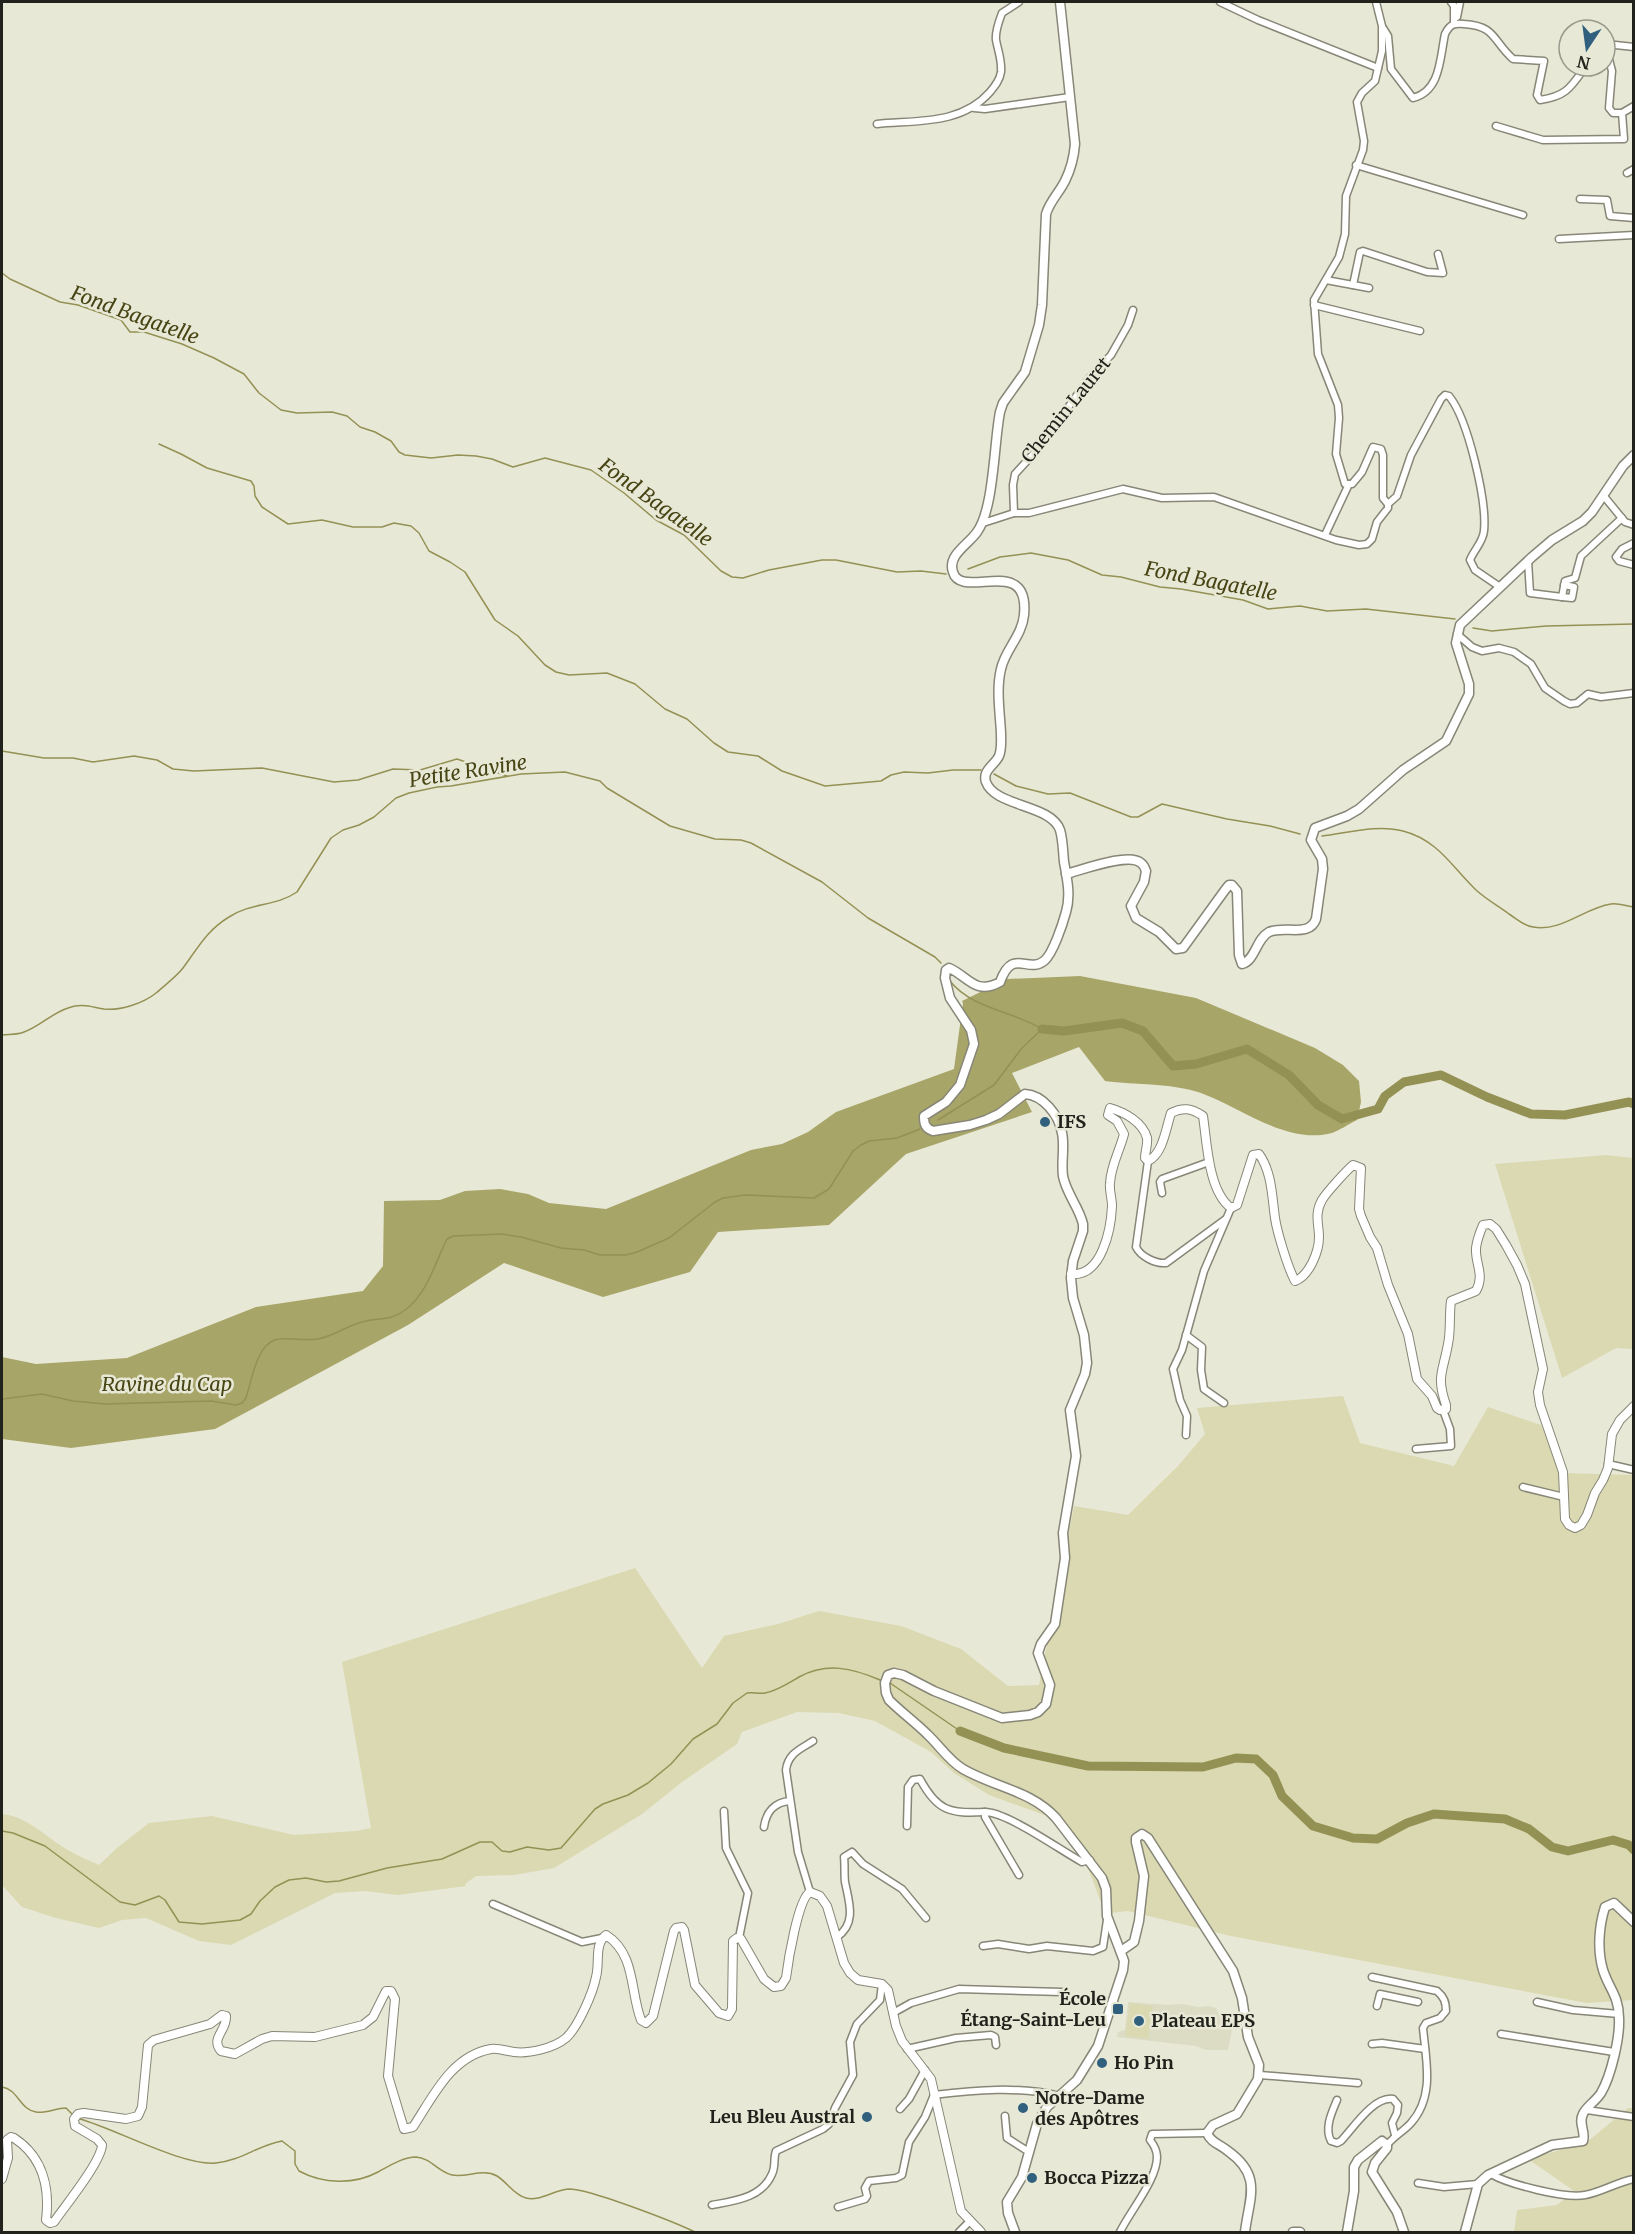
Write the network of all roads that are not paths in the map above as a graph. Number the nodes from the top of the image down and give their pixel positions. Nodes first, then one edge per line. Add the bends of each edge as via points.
1 (1019, 2) edge
2 (1060, 2) edge
3 (1220, 2) edge
4 (1376, 2) edge
5 (1451, 2) edge
6 (1460, 2) edge
7 (1455, 23) junction
8 (1382, 26) junction
9 (1617, 45) edge
10 (1634, 47) edge
11 (1378, 68) junction
12 (1577, 78) edge
13 (1611, 78) edge
14 (1070, 97) junction
15 (1634, 106) edge
16 (974, 108) junction
17 (1622, 113) junction
18 (877, 124) dead end
19 (1496, 126) dead end
20 (1356, 165) junction
21 (1580, 199) dead end
22 (1515, 213) junction
23 (1522, 214) dead end
24 (1634, 218) edge
25 (1515, 222) dead end
26 (1634, 235) edge
27 (1559, 239) dead end
28 (1438, 254) dead end
29 (1326, 280) junction
30 (1353, 285) junction
31 (1369, 288) dead end
32 (1314, 305) junction
33 (1133, 310) dead end
34 (1420, 331) dead end
35 (1634, 455) edge
36 (1349, 484) junction
37 (1603, 495) junction
38 (1388, 504) junction
39 (1014, 513) junction
40 (1622, 518) junction
41 (983, 523) junction
42 (1634, 525) edge
43 (1325, 535) junction
44 (1634, 543) edge
45 (1528, 561) junction
46 (1634, 566) edge
47 (1564, 585) junction
48 (1500, 586) junction
49 (1562, 597) junction
50 (1457, 633) junction
51 (1634, 693) edge
52 (1066, 874) junction
53 (1148, 1161) junction
54 (1209, 1162) junction
55 (1162, 1193) dead end
56 (1231, 1208) junction
57 (1227, 1219) junction
58 (1071, 1274) junction
59 (1186, 1335) junction
60 (1224, 1403) dead end
61 (1634, 1406) edge
62 (1443, 1410) junction
63 (1186, 1435) dead end
64 (1416, 1449) dead end
65 (1608, 1464) junction
66 (1634, 1470) edge
67 (1523, 1487) dead end
68 (1564, 1497) junction
69 (813, 1741) dead end
70 (790, 1801) junction
71 (724, 1811) dead end
72 (985, 1812) junction
73 (907, 1826) dead end
74 (764, 1827) dead end
75 (1090, 1860) junction
76 (1019, 1875) dead end
77 (810, 1892) junction
78 (493, 1904) dead end
79 (1107, 1916) junction
80 (926, 1918) dead end
81 (1634, 1922) edge
82 (837, 1936) junction
83 (602, 1938) junction
84 (739, 1938) junction
85 (983, 1946) dead end
86 (1121, 1951) junction
87 (1372, 1977) dead end
88 (882, 1984) junction
89 (1410, 1985) junction
90 (1062, 1992) dead end
91 (1406, 2000) junction
92 (1418, 2002) dead end
93 (1537, 2002) dead end
94 (1377, 2006) dead end
95 (893, 2013) junction
96 (1619, 2014) junction
97 (1501, 2034) dead end
98 (1372, 2044) dead end
99 (996, 2045) dead end
100 (908, 2049) junction
101 (1425, 2049) junction
102 (1614, 2052) junction
103 (925, 2070) junction
104 (1260, 2075) junction
105 (1358, 2083) dead end
106 (934, 2095) junction
107 (1060, 2096) junction
108 (1337, 2100) dead end
109 (900, 2109) dead end
110 (1587, 2110) junction
111 (1005, 2116) dead end
112 (1634, 2117) edge
113 (1206, 2133) junction
114 (1395, 2135) junction
115 (1387, 2145) junction
116 (1029, 2152) junction
117 (1491, 2174) junction
118 (2, 2179) edge
119 (1634, 2179) edge
120 (1418, 2183) dead end
121 (1478, 2184) junction
122 (712, 2205) dead end
123 (838, 2207) dead end
124 (969, 2222) junction
125 (958, 2232) edge
126 (981, 2232) edge
127 (1015, 2232) edge
128 (1120, 2232) edge
129 (1245, 2232) edge
130 (1293, 2232) edge
131 (1300, 2232) edge
132 (1347, 2232) edge
133 (1404, 2232) edge
134 (1465, 2232) edge

1 - 16 street via 1002,13 998,23 996,38 1001,60 997,84
2 - 14 main road
3 - 11 street
4 - 8 street
5 - 7 street
6 - 7 street
7 - 8 street via 1445,34 1434,84 1413,98 1391,69 1388,36
7 - 12 street via 1487,28 1513,59 1544,61 1537,95 1540,100 1562,96
8 - 11 street
9 - 10 street
11 - 20 street via 1375,81 1357,102 1364,141
13 - 17 street via 1609,108 1613,113
14 - 16 street via 985,110
14 - 41 main road via 1074,153 1065,181 1046,214 1039,325 1025,372 1000,412
15 - 17 street
16 - 18 street via 959,115
17 - 19 street via 1624,139 1543,140
20 - 22 street
20 - 29 street via 1346,196 1345,234
21 - 24 street via 1607,200 1610,216
22 - 23 street
22 - 25 street
26 - 27 street
28 - 30 street via 1443,273 1360,252
29 - 30 street
29 - 32 street
30 - 31 street
32 - 34 street
32 - 36 street via 1318,354 1340,418 1337,463 1342,479
33 - 39 street, Chemin Lauret via 1111,355 1015,474
35 - 37 main road
36 - 38 street via 1362,472 1373,447 1381,449 1383,498
36 - 43 street
37 - 40 street
37 - 45 main road via 1583,521
38 - 43 street via 1367,543 1351,544
38 - 48 street via 1397,496 1411,454 1441,399 1449,396 1456,406 1480,482 1485,530 1470,560 1475,570
39 - 41 street
39 - 43 street via 1029,513 1123,489 1162,498 1214,497
40 - 42 street
40 - 47 street via 1581,556 1575,578 1564,581
41 - 52 main road via 954,557 952,572 963,582 1009,582 1019,591 1024,611 1021,629 1001,669 1000,754 986,772 985,780 999,795 1051,818 1060,830
44 - 46 street via 1616,557
45 - 48 main road
45 - 49 street via 1530,592
47 - 49 street
47 - 49 street via 1574,587 1572,598
48 - 50 main road via 1460,625
50 - 51 street via 1482,651 1499,648 1514,652 1531,664 1545,688 1570,704 1588,694 1601,697
50 - 52 main road via 1469,694 1452,732 1439,747 1402,770 1359,809 1315,828 1311,840 1323,869 1314,925 1271,931 1242,964 1237,891 1232,885 1224,890 1180,949 1133,913 1131,906 1146,871 1141,863 1121,859
52 - 58 main road via 1067,910 1043,962 1011,964 1000,982 985,987 968,982 956,971 946,970 950,998 971,1030 974,1044 960,1085 946,1102 924,1116 924,1123 933,1131 970,1125 999,1114 1025,1094 1042,1101 1063,1134 1064,1176 1083,1224
53 - 54 street via 1159,1150 1171,1113 1186,1108 1203,1116
53 - 57 street via 1136,1247 1142,1255 1166,1263
53 - 58 street via 1143,1130 1136,1121 1110,1108 1108,1114 1124,1134 1110,1184 1112,1204 1106,1240 1095,1265
54 - 55 street via 1162,1179
54 - 56 street via 1221,1198
56 - 57 street
56 - 62 street via 1237,1205 1253,1155 1259,1154 1273,1193 1277,1229 1295,1281 1306,1274 1318,1248 1316,1222 1322,1200 1353,1165 1361,1168 1359,1209 1408,1334 1417,1379 1437,1408
57 - 59 street via 1204,1271
58 - 75 main road via 1087,1363 1070,1410 1076,1456 1063,1533 1065,1558 1056,1624 1038,1653 1050,1685 1046,1704 1030,1716 1002,1718 898,1674 891,1673 885,1683 889,1700 961,1768 1048,1809
59 - 60 street via 1202,1347 1204,1389
59 - 63 street via 1173,1369 1187,1416
61 - 65 street via 1612,1434
62 - 64 street via 1451,1446
62 - 68 street via 1446,1406 1440,1371 1448,1344 1452,1301 1479,1287 1481,1274 1476,1250 1483,1225 1490,1224 1506,1245 1525,1284 1544,1369 1538,1392 1540,1405 1563,1472
65 - 66 street
65 - 68 street via 1587,1515 1575,1528 1565,1519
67 - 68 street
69 - 70 street via 795,1752 786,1764
70 - 74 street via 774,1806
70 - 77 street via 801,1869
71 - 84 street via 726,1848 748,1893
72 - 73 street via 957,1814 943,1809 920,1779 913,1780 908,1786
72 - 75 street via 1020,1826 1082,1862
72 - 76 street
75 - 79 main road via 1106,1889
77 - 82 street via 820,1896 827,1906
77 - 84 street via 798,1914 786,1978 781,1986 774,1987 764,1979
78 - 83 street via 582,1942
79 - 85 street via 1103,1947 1094,1951
79 - 86 main road
80 - 82 street via 902,1889 863,1864 852,1852 844,1857 850,1919 845,1931
81 - 96 main road via 1614,1903 1605,1907 1599,1945 1603,1971 1616,1996
82 - 88 street via 850,1973 861,1981
83 - 84 street via 612,1938 626,1960 639,2014 646,2023 653,2016 676,1928 684,1930 694,1985 719,2013 730,2015 732,1943
83 - 118 street via 592,1991 565,2039 538,2050 515,2053 492,2049 471,2057 449,2072 410,2129 402,2127 388,2076 395,1999 391,1991 386,1991 367,2023 319,2036 272,2036 235,2054 221,2051 216,2044 226,2025 226,2016 222,2015 210,2024 154,2040 147,2049 138,2116 126,2119 84,2113 74,2119 75,2126 97,2139 102,2150 54,2222 46,2220 48,2196 38,2162 11,2137
86 - 104 main road via 1134,1942 1137,1932 1144,1876 1136,1838 1142,1834 1169,1869 1233,1971
86 - 107 main road via 1123,1970 1098,2046 1077,2080
87 - 89 street
88 - 95 street via 888,1990
88 - 122 street via 880,2000 857,2024 850,2042 853,2075 829,2124 776,2151 772,2175 756,2192 743,2199
89 - 91 street
89 - 101 street via 1437,1991 1444,1998 1446,2012 1424,2025
90 - 95 street via 958,1989 911,2003
91 - 92 street
91 - 94 street via 1380,1994
93 - 96 street
95 - 100 street
96 - 102 main road
97 - 102 street
98 - 101 street
99 - 100 street via 991,2035
100 - 103 street
101 - 114 street via 1426,2095 1413,2120
102 - 110 main road via 1601,2092
103 - 106 street
103 - 109 street
104 - 105 street
104 - 113 main road via 1237,2114 1213,2125
106 - 107 street via 1032,2090
106 - 123 street via 909,2142 902,2175 869,2181 866,2199
106 - 124 street via 957,2201
107 - 116 main road via 1040,2118
108 - 114 street via 1329,2123 1331,2141 1341,2141 1371,2107 1387,2098 1398,2105 1392,2123
110 - 112 street
110 - 117 main road via 1582,2117 1583,2140 1552,2145
111 - 116 street via 1007,2138
113 - 128 street via 1152,2134 1150,2140 1158,2158 1146,2189
113 - 129 main road via 1229,2151 1249,2176 1253,2194
114 - 115 street
115 - 132 main road via 1382,2141 1354,2167
115 - 133 main road via 1372,2172 1397,2212
116 - 127 main road via 1022,2177 1007,2202
117 - 119 street via 1541,2191 1574,2196
117 - 121 main road
120 - 121 street via 1444,2187
121 - 134 main road
124 - 125 street
124 - 126 street
130 - 131 main road

